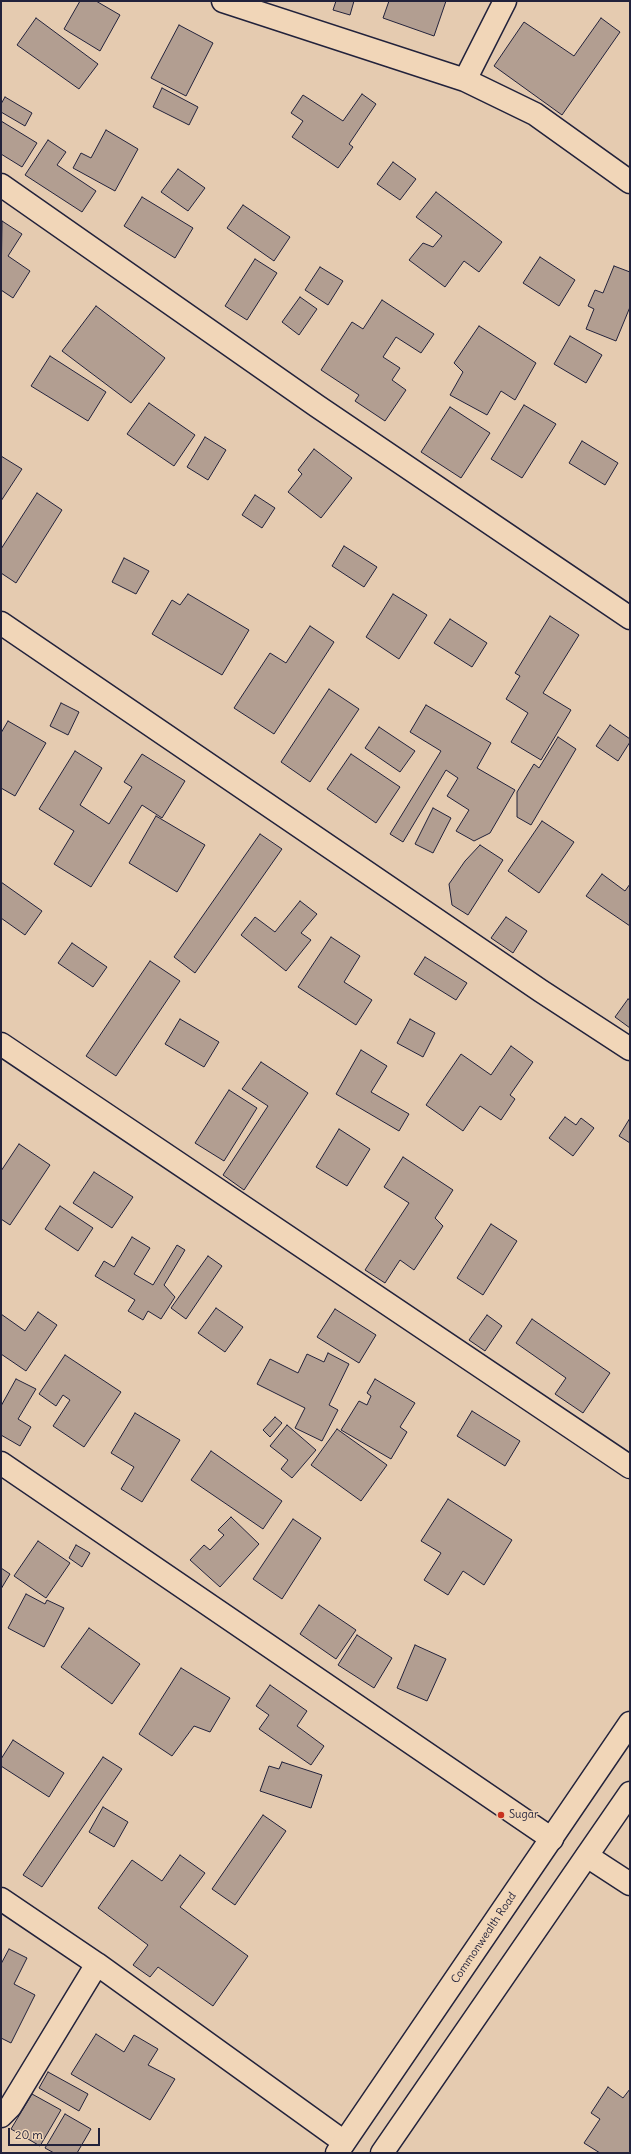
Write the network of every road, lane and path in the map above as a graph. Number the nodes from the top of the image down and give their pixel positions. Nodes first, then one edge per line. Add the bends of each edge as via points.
1 (223, 1) edge
2 (505, 1) edge
3 (465, 80) junction
4 (630, 182) edge
5 (1, 185) edge
6 (630, 618) edge
7 (1, 623) edge
8 (1, 1044) edge
9 (630, 1048) edge
10 (1, 1463) edge
11 (630, 1467) edge
12 (630, 1723) edge
13 (630, 1793) edge
14 (552, 1839) junction
15 (587, 1856) junction
16 (630, 1884) edge
17 (1, 1900) edge
18 (98, 1964) junction
19 (1, 2116) edge
20 (340, 2148) edge
21 (382, 2153) edge

1 - 3 street
2 - 3 street
3 - 4 street via 535,114
5 - 6 street via 317,406
7 - 9 street via 542,991
8 - 11 street
10 - 14 street
12 - 14 street, Commonwealth Road
13 - 15 street
14 - 20 street, Commonwealth Road
15 - 16 street
15 - 21 street
17 - 18 street
18 - 19 street via 10,2107
18 - 20 street

